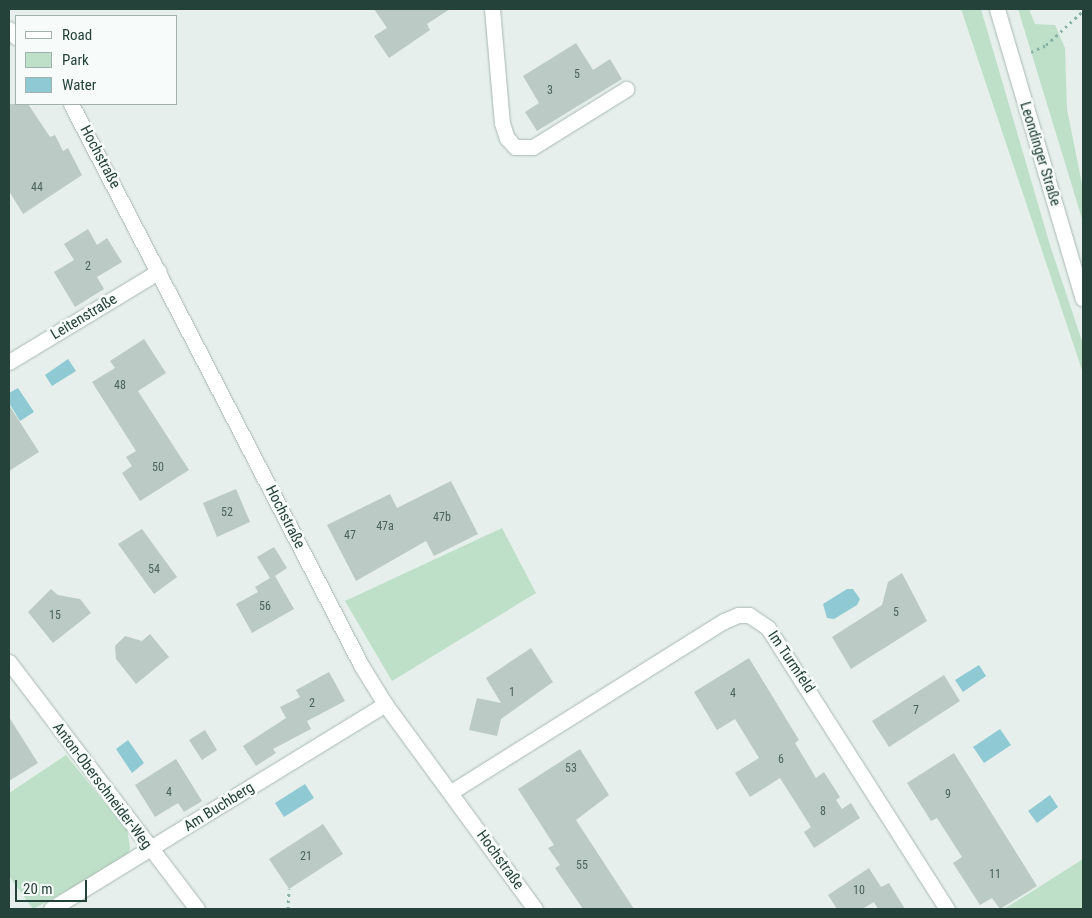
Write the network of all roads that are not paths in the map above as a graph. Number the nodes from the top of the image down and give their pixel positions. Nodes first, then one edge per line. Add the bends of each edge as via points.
1 (492, 9) edge
2 (997, 9) edge
3 (626, 89) dead end
4 (72, 105) edge
5 (159, 271) junction
6 (1083, 299) edge
7 (9, 362) edge
8 (9, 662) edge
9 (386, 704) junction
10 (451, 792) junction
11 (149, 849) junction
12 (52, 909) edge
13 (197, 909) edge
14 (535, 909) edge
15 (947, 909) edge

1 - 3 street via 502,124 507,138 515,147 533,147
2 - 6 street, Leondinger Straße
4 - 5 street, Hochstraße
5 - 7 street, Leitenstraße
5 - 9 street, Hochstraße via 361,665
8 - 11 street, Anton-Oberschneider-Weg
9 - 10 street, Hochstraße
9 - 11 street, Am Buchberg
10 - 14 street, Hochstraße
10 - 15 street, Im Turmfeld via 724,621 738,615 749,615 759,619 778,643
11 - 12 street, Am Buchberg
11 - 13 street, Anton-Oberschneider-Weg

